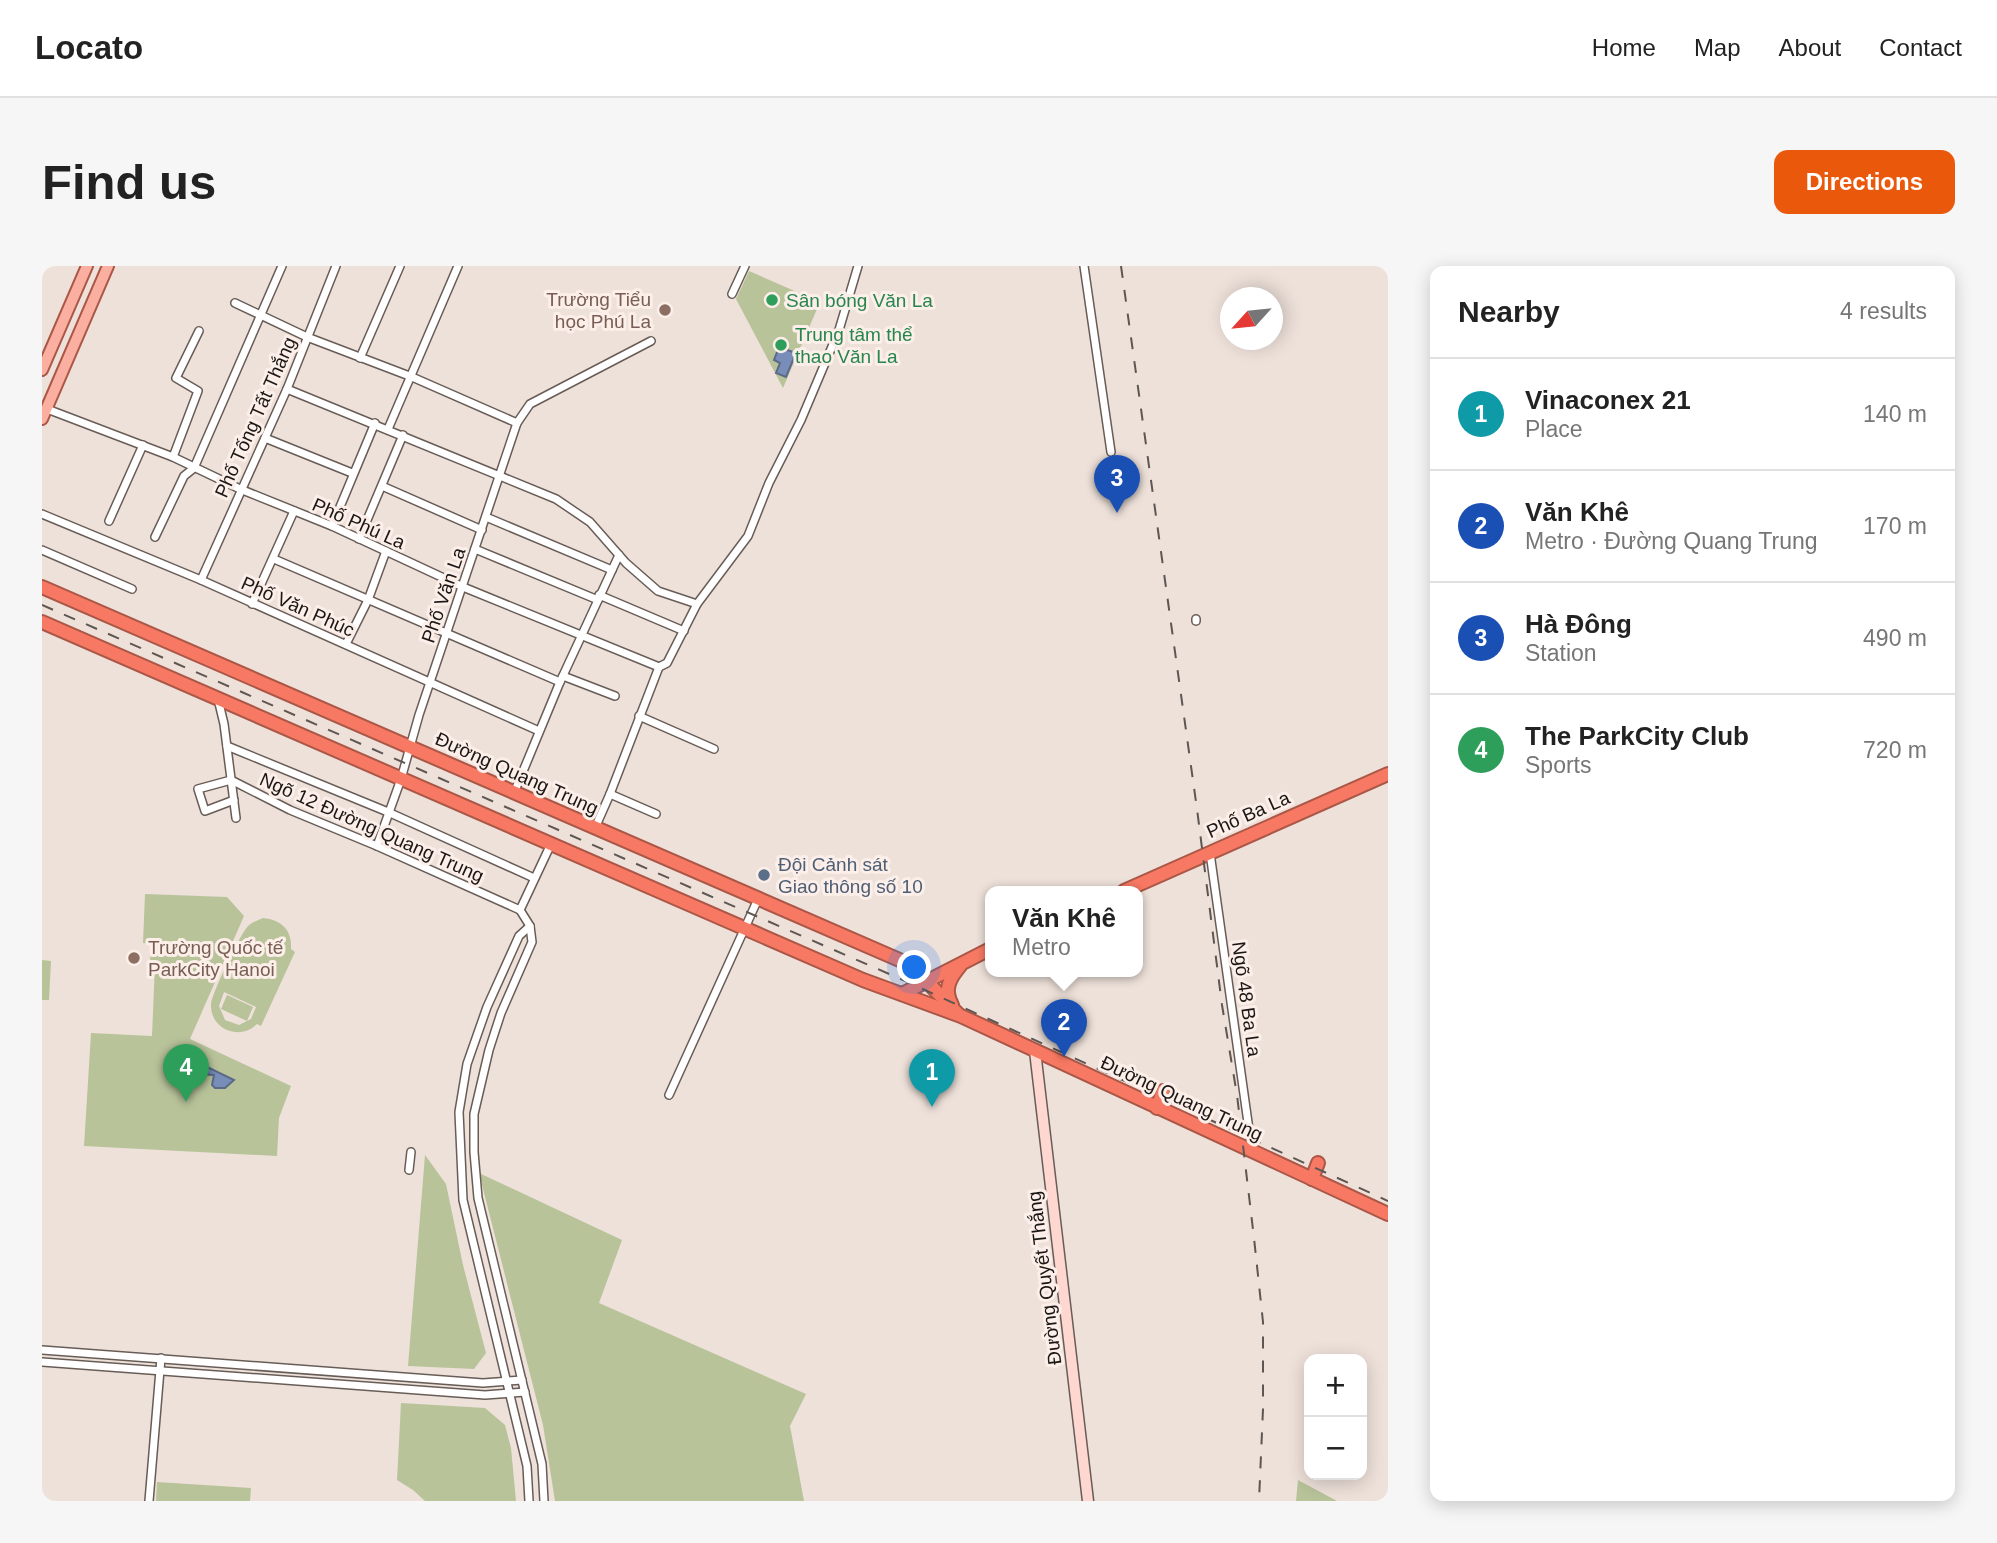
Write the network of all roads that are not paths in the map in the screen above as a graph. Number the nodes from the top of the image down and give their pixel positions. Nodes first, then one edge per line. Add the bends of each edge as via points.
1 (87, 266) edge
2 (108, 266) edge
3 (282, 266) edge
4 (336, 266) edge
5 (400, 266) edge
6 (458, 266) edge
7 (745, 266) edge
8 (858, 266) edge
9 (1084, 266) edge
10 (733, 294) dead end
11 (235, 303) dead end
12 (261, 314) junction
13 (199, 331) dead end
14 (307, 337) junction
15 (651, 341) dead end
16 (359, 358) junction
17 (42, 370) edge
18 (412, 377) junction
19 (287, 389) junction
20 (44, 414) edge
21 (375, 423) junction
22 (517, 423) junction
23 (388, 429) junction
24 (403, 435) junction
25 (265, 438) junction
26 (143, 445) junction
27 (1111, 452) dead end
28 (173, 457) junction
29 (194, 468) junction
30 (352, 474) junction
31 (499, 477) junction
32 (382, 486) junction
33 (240, 489) junction
34 (294, 511) junction
35 (42, 514) edge
36 (486, 517) junction
37 (109, 521) dead end
38 (332, 526) junction
39 (482, 530) junction
40 (155, 537) dead end
41 (359, 539) junction
42 (475, 549) junction
43 (42, 550) edge
44 (386, 551) junction
45 (619, 555) junction
46 (274, 559) junction
47 (612, 570) junction
48 (201, 580) junction
49 (42, 587) edge
50 (463, 587) junction
51 (132, 589) dead end
52 (598, 598) junction
53 (368, 600) junction
54 (252, 604) junction
55 (696, 604) junction
56 (42, 622) edge
57 (684, 631) junction
58 (447, 635) junction
59 (581, 635) junction
60 (346, 644) junction
61 (659, 667) junction
62 (561, 679) junction
63 (430, 683) junction
64 (615, 696) dead end
65 (218, 699) junction
66 (639, 716) junction
67 (539, 731) junction
68 (227, 746) junction
69 (411, 748) junction
70 (714, 749) dead end
71 (1388, 774) edge
72 (401, 779) junction
73 (232, 780) junction
74 (514, 793) junction
75 (610, 793) junction
76 (234, 800) junction
77 (388, 812) junction
78 (656, 814) dead end
79 (236, 818) dead end
80 (594, 828) junction
81 (551, 844) junction
82 (377, 846) junction
83 (1210, 852) junction
84 (534, 878) junction
85 (1135, 886) edge
86 (758, 899) junction
87 (520, 910) junction
88 (530, 926) junction
89 (746, 929) junction
90 (985, 951) edge
91 (965, 960) junction
92 (911, 965) junction
93 (927, 982) junction
94 (902, 994) junction
95 (961, 1016) junction
96 (1035, 1051) junction
97 (1163, 1091) dead end
98 (669, 1095) dead end
99 (1157, 1108) junction
100 (1252, 1151) junction
101 (411, 1152) dead end
102 (1318, 1163) dead end
103 (409, 1170) dead end
104 (1312, 1179) junction
105 (1388, 1214) edge
106 (42, 1350) edge
107 (161, 1358) junction
108 (42, 1363) edge
109 (159, 1371) junction
110 (522, 1380) junction
111 (507, 1382) junction
112 (525, 1392) junction
113 (511, 1395) junction
114 (149, 1501) edge
115 (529, 1501) edge
116 (544, 1501) edge
117 (1088, 1501) edge

1 - 17 main road
2 - 20 main road
3 - 12 street
4 - 14 street, Phố Tống Tất Thắng
5 - 16 street
6 - 18 street
7 - 10 street
8 - 55 street via 839,330 748,536
9 - 27 street
11 - 12 street
12 - 14 street
12 - 29 street
13 - 28 street via 176,378 198,391
14 - 16 street
14 - 19 street, Phố Tống Tất Thắng
15 - 22 street, Phố Văn La via 530,404
16 - 18 street
18 - 22 street
18 - 23 street
19 - 21 street
19 - 25 street, Phố Tống Tất Thắng
20 - 26 street, Phố Phú La
21 - 23 street
21 - 30 street
22 - 31 street, Phố Văn La
23 - 24 street
24 - 31 street
24 - 32 street
25 - 30 street
25 - 33 street, Phố Tống Tất Thắng
26 - 28 street, Phố Phú La
26 - 37 street
28 - 29 street, Phố Phú La
29 - 33 street, Phố Phú La
29 - 40 street via 184,476
30 - 38 street
31 - 36 street, Phố Văn La
31 - 45 street via 556,499 590,522
32 - 39 street
32 - 41 street
33 - 34 street, Phố Phú La
33 - 48 street, Phố Tống Tất Thắng
34 - 38 street, Phố Phú La
34 - 46 street
35 - 48 street, Phố Văn Phúc
36 - 39 street, Phố Văn La
36 - 47 street
38 - 41 street, Phố Phú La
39 - 42 street, Phố Văn La
41 - 44 street, Phố Phú La
42 - 50 street, Phố Văn La
42 - 52 street
43 - 51 street
44 - 50 street, Phố Phú La
44 - 53 street
45 - 47 street
45 - 55 street via 658,591
46 - 53 street
46 - 54 street
47 - 52 street
48 - 54 street, Phố Văn Phúc
49 - 69 highway, Đường Quang Trung
50 - 58 street, Phố Văn La
50 - 59 street, Phố Phú La
52 - 57 street
52 - 59 street
53 - 58 street
53 - 60 street
54 - 60 street, Phố Văn Phúc
55 - 57 street
56 - 65 highway, Đường Quang Trung
57 - 61 street via 667,663
58 - 62 street
58 - 63 street, Phố Văn La
59 - 61 street, Phố Phú La
59 - 62 street
60 - 63 street, Phố Văn Phúc
61 - 66 street
62 - 64 street
62 - 67 street
63 - 67 street, Phố Văn Phúc
63 - 69 street, Phố Văn La
65 - 68 street, Ngõ 12 Đường Quang Trung
65 - 72 highway, Đường Quang Trung
66 - 70 street
66 - 75 street
67 - 74 street
68 - 73 street, Ngõ 12 Đường Quang Trung
68 - 77 street
69 - 72 street, Phố Văn La
69 - 74 highway, Đường Quang Trung
71 - 83 highway, Phố Ba La
72 - 77 street, Phố Văn La
72 - 81 highway, Đường Quang Trung
73 - 76 street
73 - 76 street via 198,789 205,811
73 - 82 street, Ngõ 12 Đường Quang Trung
74 - 80 highway, Đường Quang Trung
75 - 78 street
75 - 80 street
76 - 79 street
77 - 82 street, Phố Văn La
77 - 84 street
80 - 86 highway, Đường Quang Trung
81 - 84 street
81 - 89 highway, Đường Quang Trung
82 - 87 street, Ngõ 12 Đường Quang Trung
83 - 85 highway, Phố Ba La
83 - 100 street, Ngõ 48 Ba La
84 - 87 street
86 - 89 street
86 - 92 highway, Đường Quang Trung
87 - 88 street
88 - 110 street via 532,942 501,1013 474,1114 478,1198
88 - 111 street via 509,956 467,1064 460,1112 463,1200
89 - 94 highway, Đường Quang Trung
89 - 98 street
90 - 91 highway
91 - 92 highway via 940,968
91 - 93 highway
91 - 95 highway via 952,975 947,991
92 - 93 highway, Đường Quang Trung
93 - 94 highway
93 - 95 highway, Đường Quang Trung
94 - 95 highway, Đường Quang Trung
95 - 96 highway, Đường Quang Trung via 1013,1034
96 - 99 highway, Đường Quang Trung
96 - 117 street, Đường Quyết Thắng
97 - 99 highway
99 - 100 highway, Đường Quang Trung
100 - 104 highway, Đường Quang Trung
101 - 103 street
102 - 104 highway
104 - 105 highway, Đường Quang Trung
106 - 107 street
107 - 109 street
107 - 111 street
108 - 109 street
109 - 113 street
109 - 114 street
110 - 111 street
110 - 112 street
111 - 113 street
112 - 113 street
112 - 116 street via 542,1464
113 - 115 street via 527,1466

